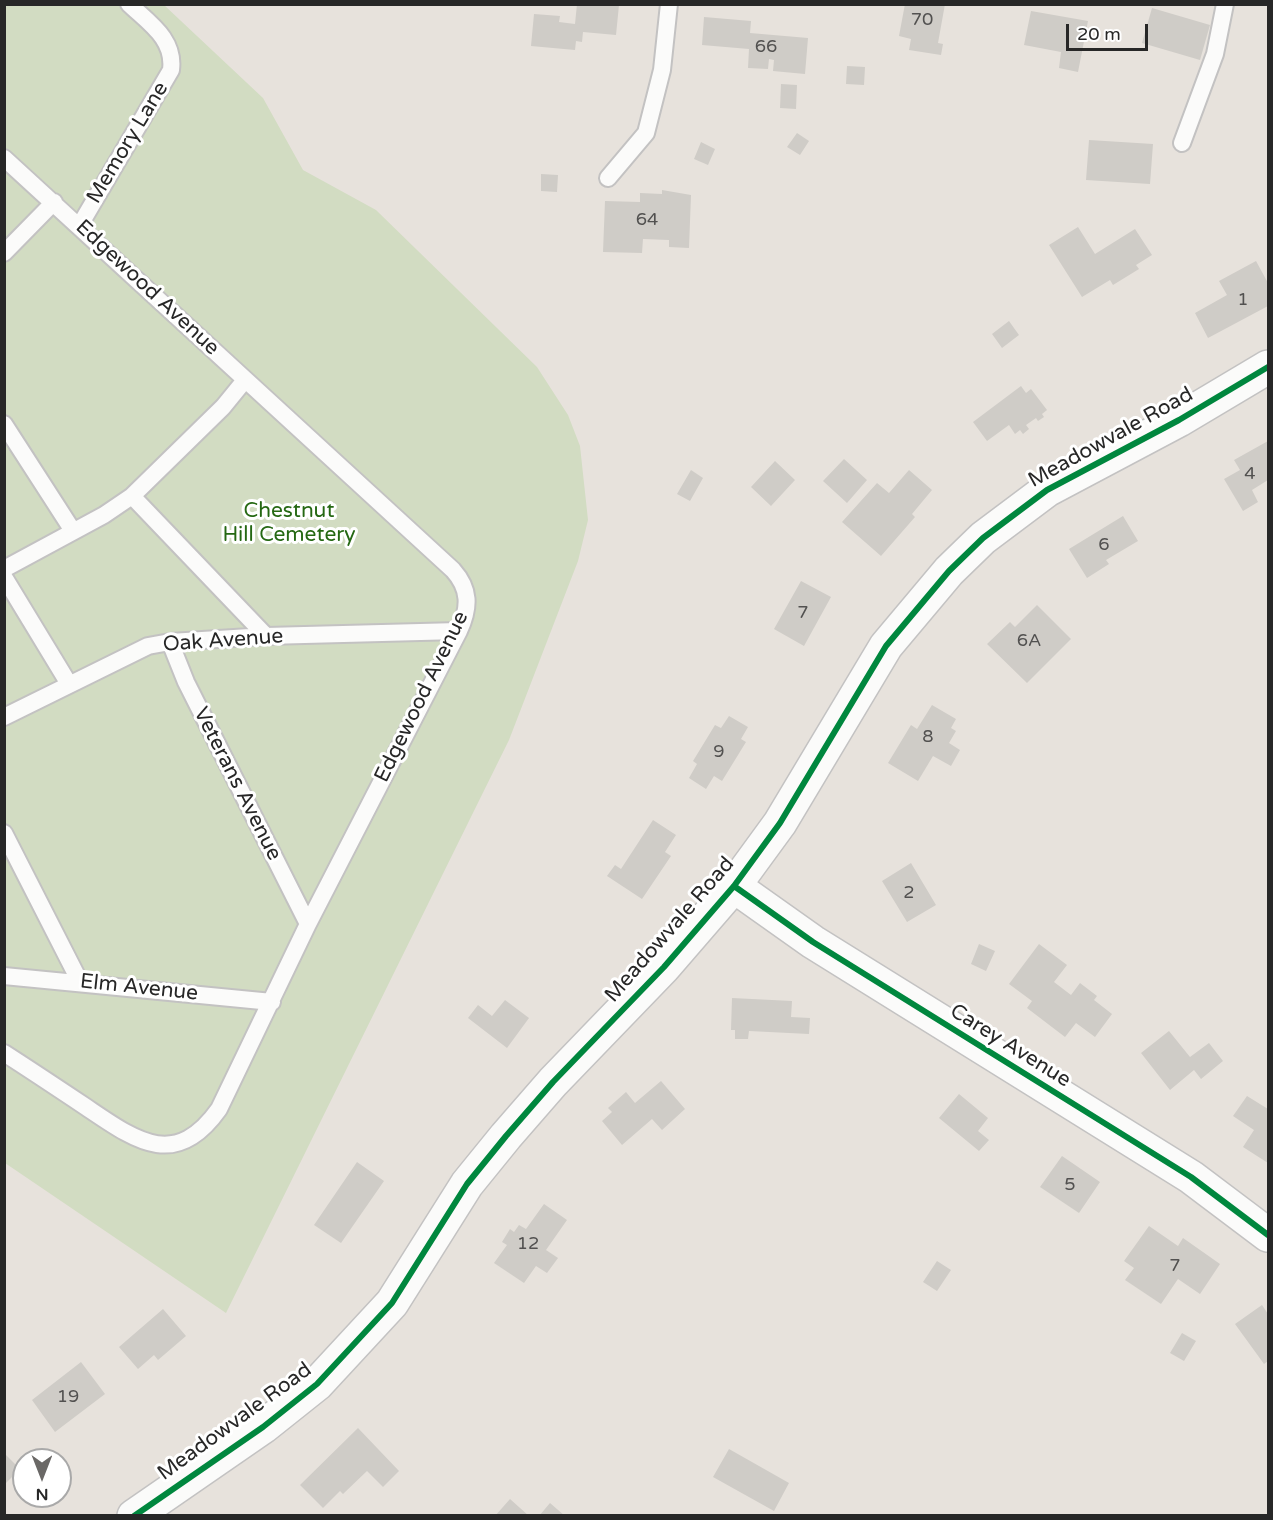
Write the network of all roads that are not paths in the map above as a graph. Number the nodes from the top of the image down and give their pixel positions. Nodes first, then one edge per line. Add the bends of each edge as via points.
1 (129, 4) edge
2 (669, 4) edge
3 (1225, 4) edge
4 (1182, 143) dead end
5 (4, 158) edge
6 (608, 178) dead end
7 (54, 202) junction
8 (80, 225) junction
9 (4, 253) edge
10 (1269, 367) edge
11 (245, 380) junction
12 (4, 424) edge
13 (132, 496) junction
14 (73, 531) junction
15 (4, 569) edge
16 (4, 577) edge
17 (459, 630) junction
18 (266, 636) junction
19 (171, 642) junction
20 (69, 684) junction
21 (4, 717) edge
22 (4, 833) edge
23 (734, 886) junction
24 (308, 924) junction
25 (4, 976) edge
26 (80, 982) junction
27 (272, 1002) junction
28 (4, 1053) edge
29 (1269, 1235) edge
30 (134, 1515) edge

1 - 8 lane, Memory Lane via 164,37 172,56 171,69
2 - 6 lane via 662,70 646,133
3 - 4 lane via 1215,54
5 - 7 lane, Edgewood Avenue
7 - 8 lane, Edgewood Avenue
7 - 9 lane
8 - 11 lane, Edgewood Avenue
10 - 23 street, Meadowvale Road via 1047,490 974,546 886,646 780,823
11 - 13 lane via 215,416
11 - 17 lane, Edgewood Avenue via 459,577 465,585 468,604
12 - 14 lane
13 - 14 lane
13 - 18 lane
14 - 15 lane
16 - 20 lane
17 - 18 lane, Oak Avenue
17 - 24 lane, Edgewood Avenue
18 - 19 lane, Oak Avenue
19 - 20 lane, Oak Avenue via 148,646
19 - 24 lane, Veterans Avenue via 186,682
20 - 21 lane, Oak Avenue
22 - 26 lane
23 - 29 street, Carey Avenue via 813,942 1191,1177
23 - 30 street, Meadowvale Road via 671,959 553,1082 466,1184 392,1303 344,1358 291,1406
24 - 27 lane, Edgewood Avenue
25 - 26 lane, Elm Avenue
26 - 27 lane, Elm Avenue
27 - 28 lane, Edgewood Avenue via 219,1109 199,1133 170,1144 147,1143 129,1136

